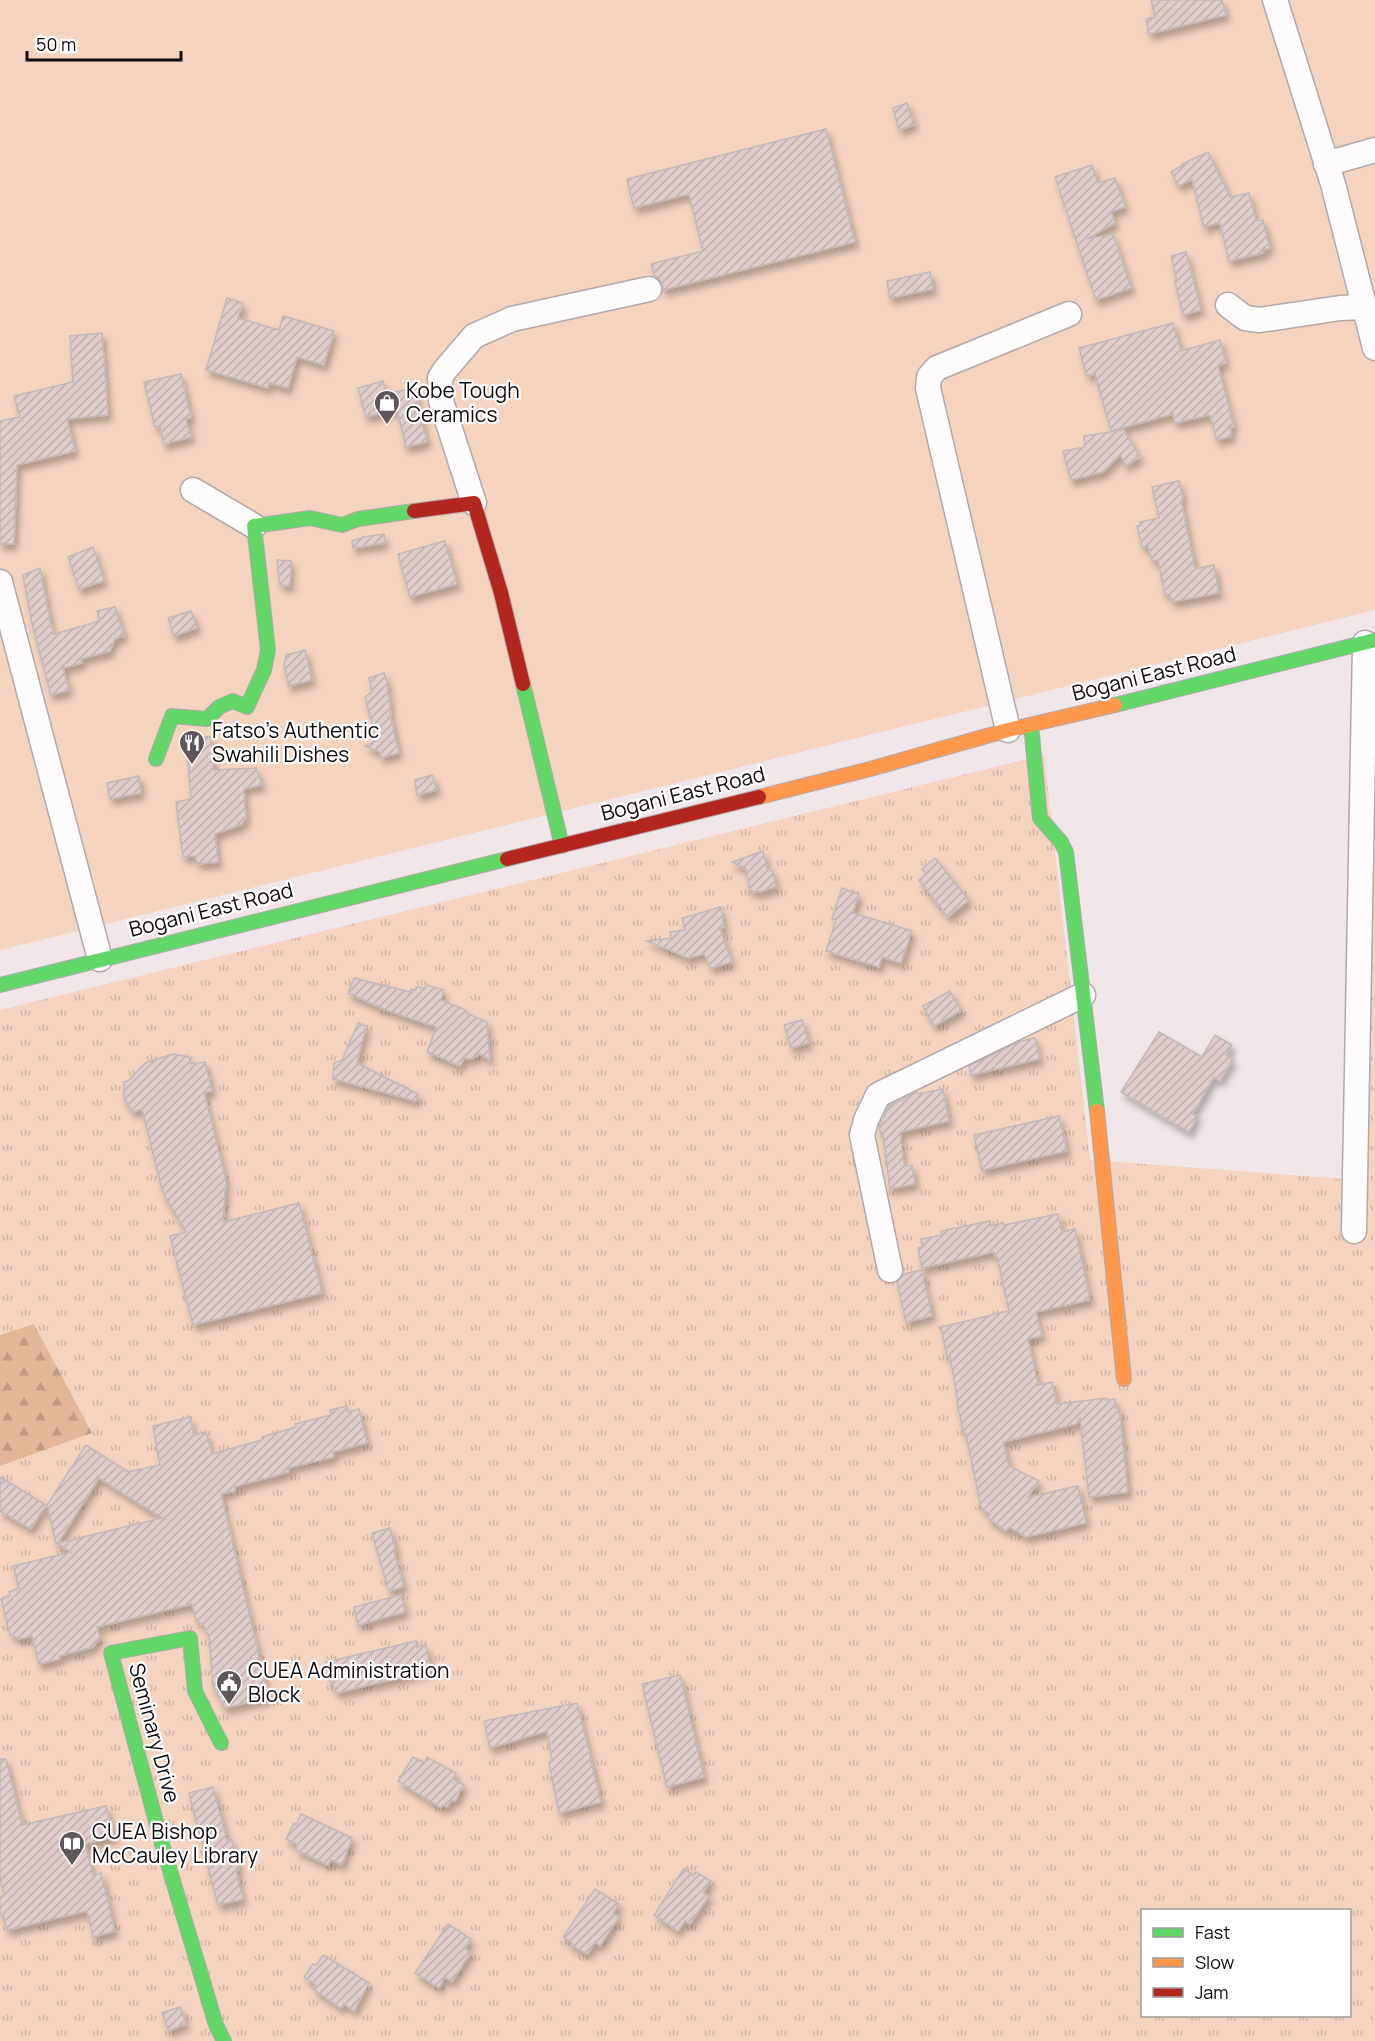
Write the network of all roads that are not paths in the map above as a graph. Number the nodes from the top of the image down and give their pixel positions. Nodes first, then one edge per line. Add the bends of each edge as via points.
1 (1275, 0) edge
2 (1375, 150) edge
3 (1326, 164) junction
4 (1367, 281) edge
5 (649, 289) dead end
6 (1228, 305) dead end
7 (1365, 308) junction
8 (1070, 314) dead end
9 (1375, 348) edge
10 (193, 490) dead end
11 (474, 503) junction
12 (254, 526) junction
13 (0, 582) edge
14 (1370, 642) edge
15 (1020, 728) junction
16 (156, 759) dead end
17 (562, 846) junction
18 (100, 959) junction
19 (0, 985) edge
20 (1083, 995) junction
21 (1354, 1231) dead end
22 (890, 1270) dead end
23 (1124, 1379) dead end
24 (220, 1743) dead end
25 (224, 2041) edge

1 - 3 street
2 - 3 street
3 - 4 street
4 - 7 street
5 - 11 street via 512,319 474,336 445,370 440,378 441,401
6 - 7 street via 1245,318 1260,320
7 - 9 street
8 - 15 street via 937,368 929,377 928,388
10 - 12 street
11 - 12 street via 358,519 342,525 310,518
11 - 17 street via 501,593
12 - 16 street via 268,650 264,670 247,707 233,701 219,707 207,719 172,716
13 - 18 street
14 - 15 street, Bogani East Road
14 - 21 street
15 - 17 street, Bogani East Road
15 - 20 street via 1040,818 1066,852
17 - 18 street, Bogani East Road
18 - 19 street, Bogani East Road
20 - 22 street via 878,1095 862,1135
20 - 23 street
24 - 25 street, Seminary Drive via 195,1691 190,1638 111,1653 162,1844

